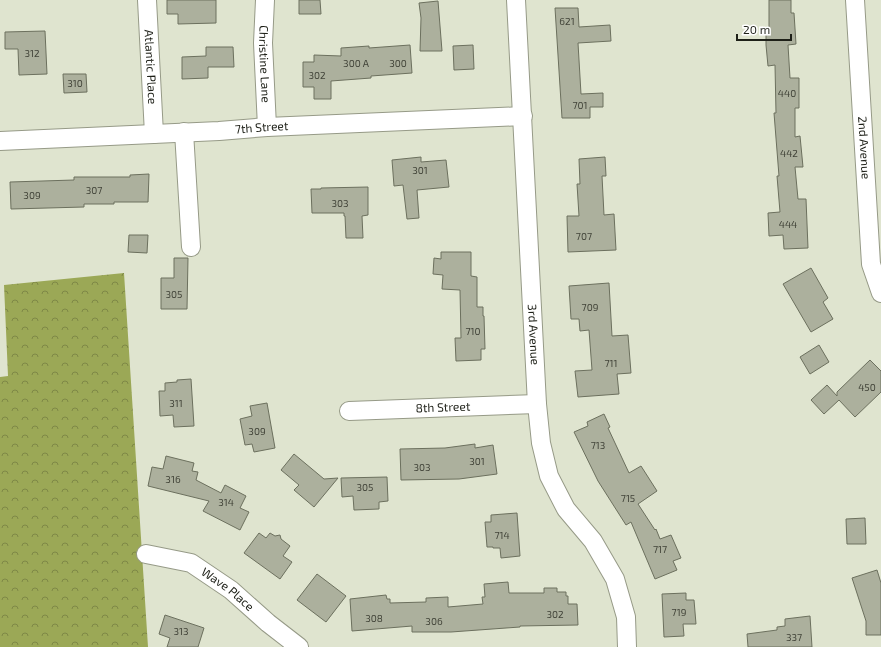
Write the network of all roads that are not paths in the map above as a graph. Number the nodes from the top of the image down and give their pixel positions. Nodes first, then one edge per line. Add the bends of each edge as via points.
1 (147, 0) edge
2 (265, 0) edge
3 (516, 0) edge
4 (855, 0) edge
5 (523, 116) junction
6 (267, 127) junction
7 (184, 132) junction
8 (154, 134) junction
9 (0, 140) edge
10 (191, 247) dead end
11 (881, 293) edge
12 (538, 404) junction
13 (349, 411) dead end
14 (146, 554) dead end
15 (299, 647) edge
16 (627, 647) edge

1 - 8 street, Atlantic Place
2 - 6 street, Christine Lane via 263,43
3 - 5 street, 3rd Avenue
4 - 11 street, 2nd Avenue via 871,264
5 - 6 street, 7th Street
5 - 12 street, 3rd Avenue
6 - 7 street, 7th Street
7 - 8 street, 7th Street
7 - 10 street
8 - 9 street, 7th Street
12 - 13 street, 8th Street
12 - 16 street, 3rd Avenue via 541,443 549,476 566,509 593,541 615,579 626,617
14 - 15 street, Wave Place via 191,563 231,590

